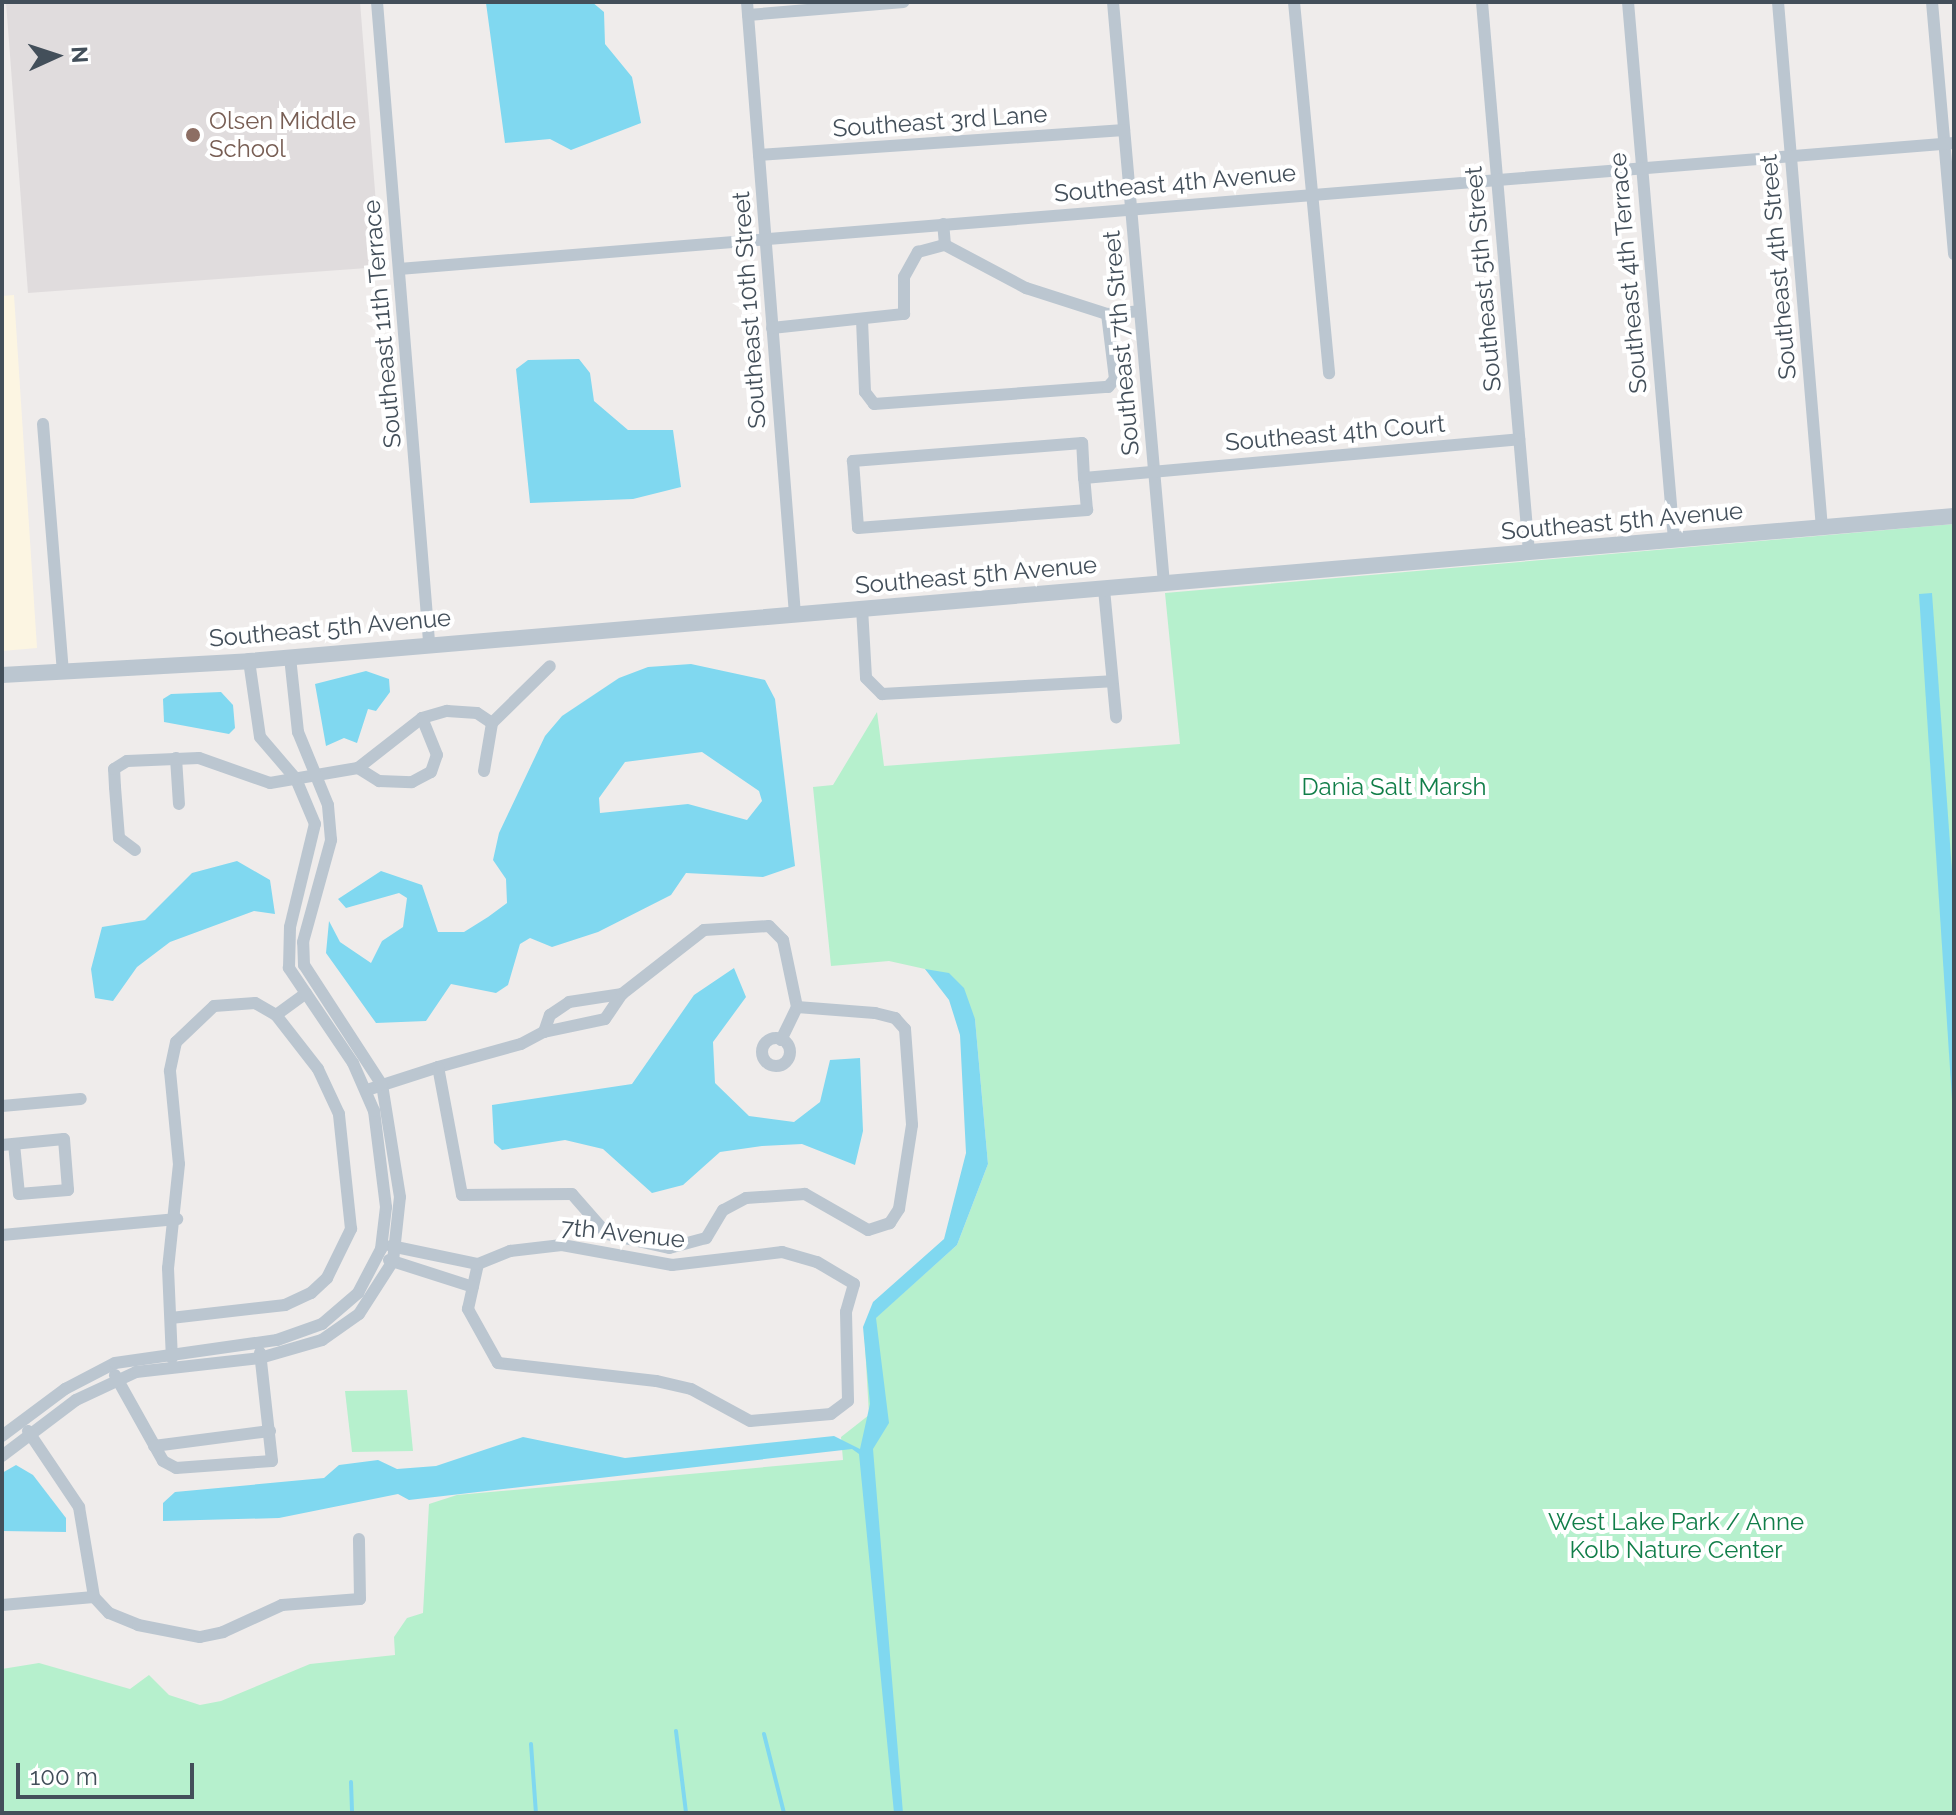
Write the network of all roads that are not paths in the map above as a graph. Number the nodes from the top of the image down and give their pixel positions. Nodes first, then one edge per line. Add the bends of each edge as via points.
1 (377, 2) edge
2 (903, 2) edge
3 (1113, 2) edge
4 (1294, 2) edge
5 (1482, 2) edge
6 (1628, 2) edge
7 (1778, 2) edge
8 (1932, 2) edge
9 (747, 9) edge
10 (1124, 130) junction
11 (1949, 143) edge
12 (759, 155) junction
13 (1791, 155) junction
14 (1641, 170) junction
15 (1496, 180) junction
16 (1312, 194) junction
17 (1131, 209) junction
18 (943, 224) junction
19 (764, 238) junction
20 (945, 245) junction
21 (1954, 254) edge
22 (399, 269) junction
23 (1140, 311) junction
24 (1107, 314) junction
25 (862, 320) junction
26 (772, 328) junction
27 (1329, 373) dead end
28 (43, 424) dead end
29 (1519, 439) junction
30 (1154, 471) junction
31 (1084, 478) junction
32 (1954, 516) edge
33 (1822, 528) junction
34 (1674, 540) junction
35 (1529, 553) junction
36 (1164, 584) junction
37 (1104, 589) junction
38 (862, 608) junction
39 (795, 614) junction
40 (429, 642) junction
41 (290, 657) junction
42 (249, 661) junction
43 (550, 666) dead end
44 (63, 670) junction
45 (2, 675) edge
46 (1112, 681) junction
47 (1116, 717) dead end
48 (422, 718) junction
49 (492, 723) junction
50 (176, 758) junction
51 (358, 768) junction
52 (484, 771) dead end
53 (317, 776) junction
54 (296, 779) junction
55 (179, 804) dead end
56 (135, 850) dead end
57 (313, 988) junction
58 (622, 994) junction
59 (302, 996) junction
60 (797, 1007) junction
61 (276, 1015) junction
62 (544, 1032) junction
63 (781, 1040) dead end
64 (438, 1067) junction
65 (382, 1085) junction
66 (367, 1090) junction
67 (81, 1099) dead end
68 (2, 1106) edge
69 (8, 1144) edge
70 (177, 1219) junction
71 (2, 1235) edge
72 (396, 1246) junction
73 (380, 1250) junction
74 (447, 1257) junction
75 (393, 1261) junction
76 (478, 1264) junction
77 (441, 1277) junction
78 (473, 1287) junction
79 (171, 1318) junction
80 (259, 1343) junction
81 (172, 1358) junction
82 (260, 1358) junction
83 (110, 1365) junction
84 (117, 1379) junction
85 (63, 1390) junction
86 (71, 1403) junction
87 (21, 1422) junction
88 (270, 1431) junction
89 (31, 1435) junction
90 (2, 1436) edge
91 (154, 1446) junction
92 (2, 1456) edge
93 (359, 1539) dead end
94 (94, 1597) junction
95 (2, 1605) edge

1 - 22 street, Southeast 11th Terrace
2 - 9 street
3 - 10 street, Southeast 7th Street
4 - 16 street
5 - 15 street, Southeast 5th Street
6 - 14 street, Southeast 4th Terrace
7 - 13 street, Southeast 4th Street
8 - 11 street
9 - 12 street, Southeast 10th Street
10 - 12 street, Southeast 3rd Lane
10 - 17 street, Southeast 7th Street
11 - 13 street, Southeast 4th Avenue
11 - 21 street
12 - 19 street, Southeast 10th Street
13 - 14 street, Southeast 4th Avenue
13 - 33 street, Southeast 4th Street
14 - 15 street, Southeast 4th Avenue
14 - 34 street, Southeast 4th Terrace
15 - 16 street, Southeast 4th Avenue
15 - 29 street, Southeast 5th Street
16 - 17 street, Southeast 4th Avenue
16 - 27 street
17 - 18 street, Southeast 4th Avenue
17 - 23 street, Southeast 7th Street
18 - 19 street, Southeast 4th Avenue
18 - 20 street
19 - 22 street, Southeast 4th Avenue
19 - 26 street, Southeast 10th Street
20 - 24 street via 1026,288
20 - 25 street via 918,252 904,277 904,314
22 - 40 street, Southeast 11th Terrace
23 - 24 street
23 - 30 street, Southeast 7th Street
24 - 25 street via 1115,379 1108,387 874,404 865,392
25 - 26 street
26 - 39 street, Southeast 10th Street
28 - 44 street
29 - 30 street, Southeast 4th Court
29 - 35 street, Southeast 5th Street
30 - 31 street, Southeast 4th Court
30 - 36 street, Southeast 7th Street
31 - 31 street via 1087,510 858,528 853,461 1082,443
32 - 33 street, Southeast 5th Avenue
33 - 34 street, Southeast 5th Avenue
34 - 35 street, Southeast 5th Avenue
35 - 36 street, Southeast 5th Avenue
36 - 37 street, Southeast 5th Avenue
37 - 38 street, Southeast 5th Avenue
37 - 46 street
38 - 39 street, Southeast 5th Avenue
38 - 46 street via 866,678 882,694
39 - 40 street, Southeast 5th Avenue
40 - 41 street, Southeast 5th Avenue
41 - 42 street, Southeast 5th Avenue
41 - 53 street via 298,732
42 - 44 street, Southeast 5th Avenue
42 - 54 street via 260,737
43 - 49 street
44 - 45 street, Southeast 5th Avenue
46 - 47 street
48 - 49 street via 447,711
48 - 51 street
48 - 51 street via 437,755 431,772 394,784
49 - 52 street
50 - 54 street via 199,758 270,783
50 - 55 street
50 - 56 street via 114,769 119,838
51 - 53 street
53 - 54 street
53 - 57 street via 331,840 303,942
54 - 59 street via 315,824 286,947
57 - 59 street
57 - 65 street
58 - 60 street via 704,930 769,926 783,940
58 - 62 street via 605,1019
58 - 62 street via 569,1002 550,1015
59 - 61 street
59 - 66 street
60 - 63 street
60 - 64 street via 875,1013 895,1018 905,1029 912,1125 899,1209 882,1228 868,1230 805,1194 785,1192 746,1198 723,1210 706,1238 669,1248 607,1234 572,1194 462,1195
61 - 70 street via 241,1001 214,1006 176,1042 170,1071
61 - 79 street via 318,1069 347,1145 351,1229 327,1278 311,1293 285,1305
62 - 64 street
64 - 65 street
65 - 66 street
65 - 72 street via 400,1197
66 - 73 street via 381,1146
67 - 68 street
69 - 69 street via 19,1194 68,1190 64,1139
70 - 71 street
70 - 79 street via 168,1268
72 - 73 street
72 - 74 street
72 - 75 street
73 - 75 street
73 - 80 street via 358,1293 322,1324
74 - 76 street
74 - 77 street
75 - 77 street
75 - 82 street via 344,1328
76 - 78 street
76 - 78 street, 7th Avenue via 510,1251 562,1245 672,1265 782,1252 854,1284 846,1312 848,1401 841,1410 750,1421 691,1389 498,1363 468,1309
77 - 78 street
79 - 81 street
80 - 81 street
80 - 82 street
81 - 82 street
81 - 83 street
81 - 84 street
82 - 88 street
83 - 84 street
83 - 85 street
84 - 86 street
84 - 91 street
85 - 86 street
85 - 87 street
86 - 89 street
87 - 89 street
87 - 90 street
88 - 91 street
88 - 91 street via 272,1461 176,1468
89 - 92 street
89 - 94 street via 79,1507
93 - 94 street via 360,1599 282,1605 223,1632 200,1637 138,1625
94 - 95 street

